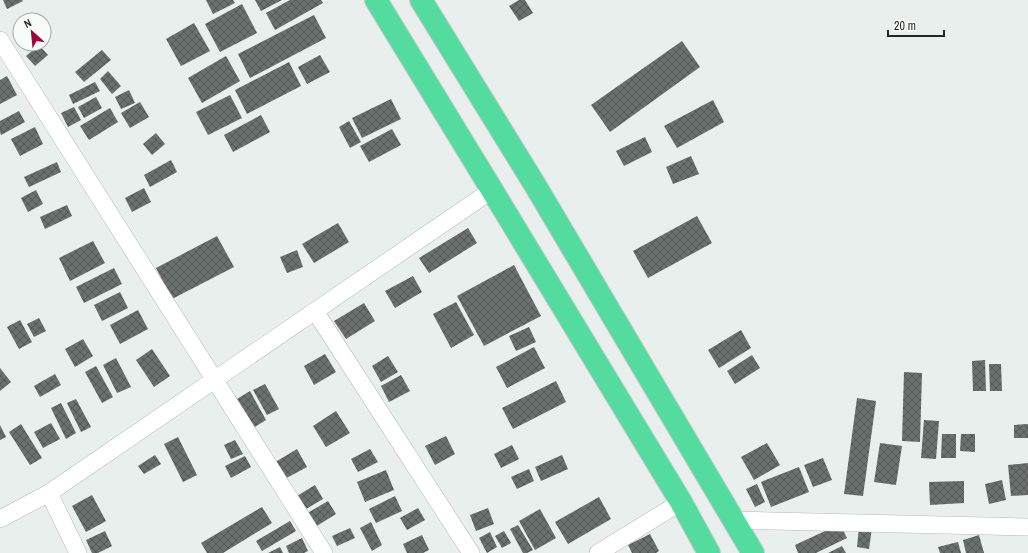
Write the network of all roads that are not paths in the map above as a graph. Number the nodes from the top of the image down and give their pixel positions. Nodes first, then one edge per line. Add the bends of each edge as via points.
1 (376, 0) edge
2 (421, 0) edge
3 (0, 40) edge
4 (492, 190) junction
5 (315, 311) junction
6 (215, 380) junction
7 (49, 493) junction
8 (681, 502) junction
9 (0, 519) edge
10 (733, 520) junction
11 (1028, 528) edge
12 (78, 553) edge
13 (324, 553) edge
14 (472, 553) edge
15 (598, 553) edge
16 (710, 553) edge
17 (753, 553) edge

1 - 4 highway
2 - 10 highway via 531,178
3 - 6 street
4 - 5 street
4 - 8 highway
5 - 6 street
5 - 14 street
6 - 7 street
6 - 13 street
7 - 9 street
7 - 12 street
8 - 15 street
8 - 16 highway
10 - 11 street
10 - 17 highway

